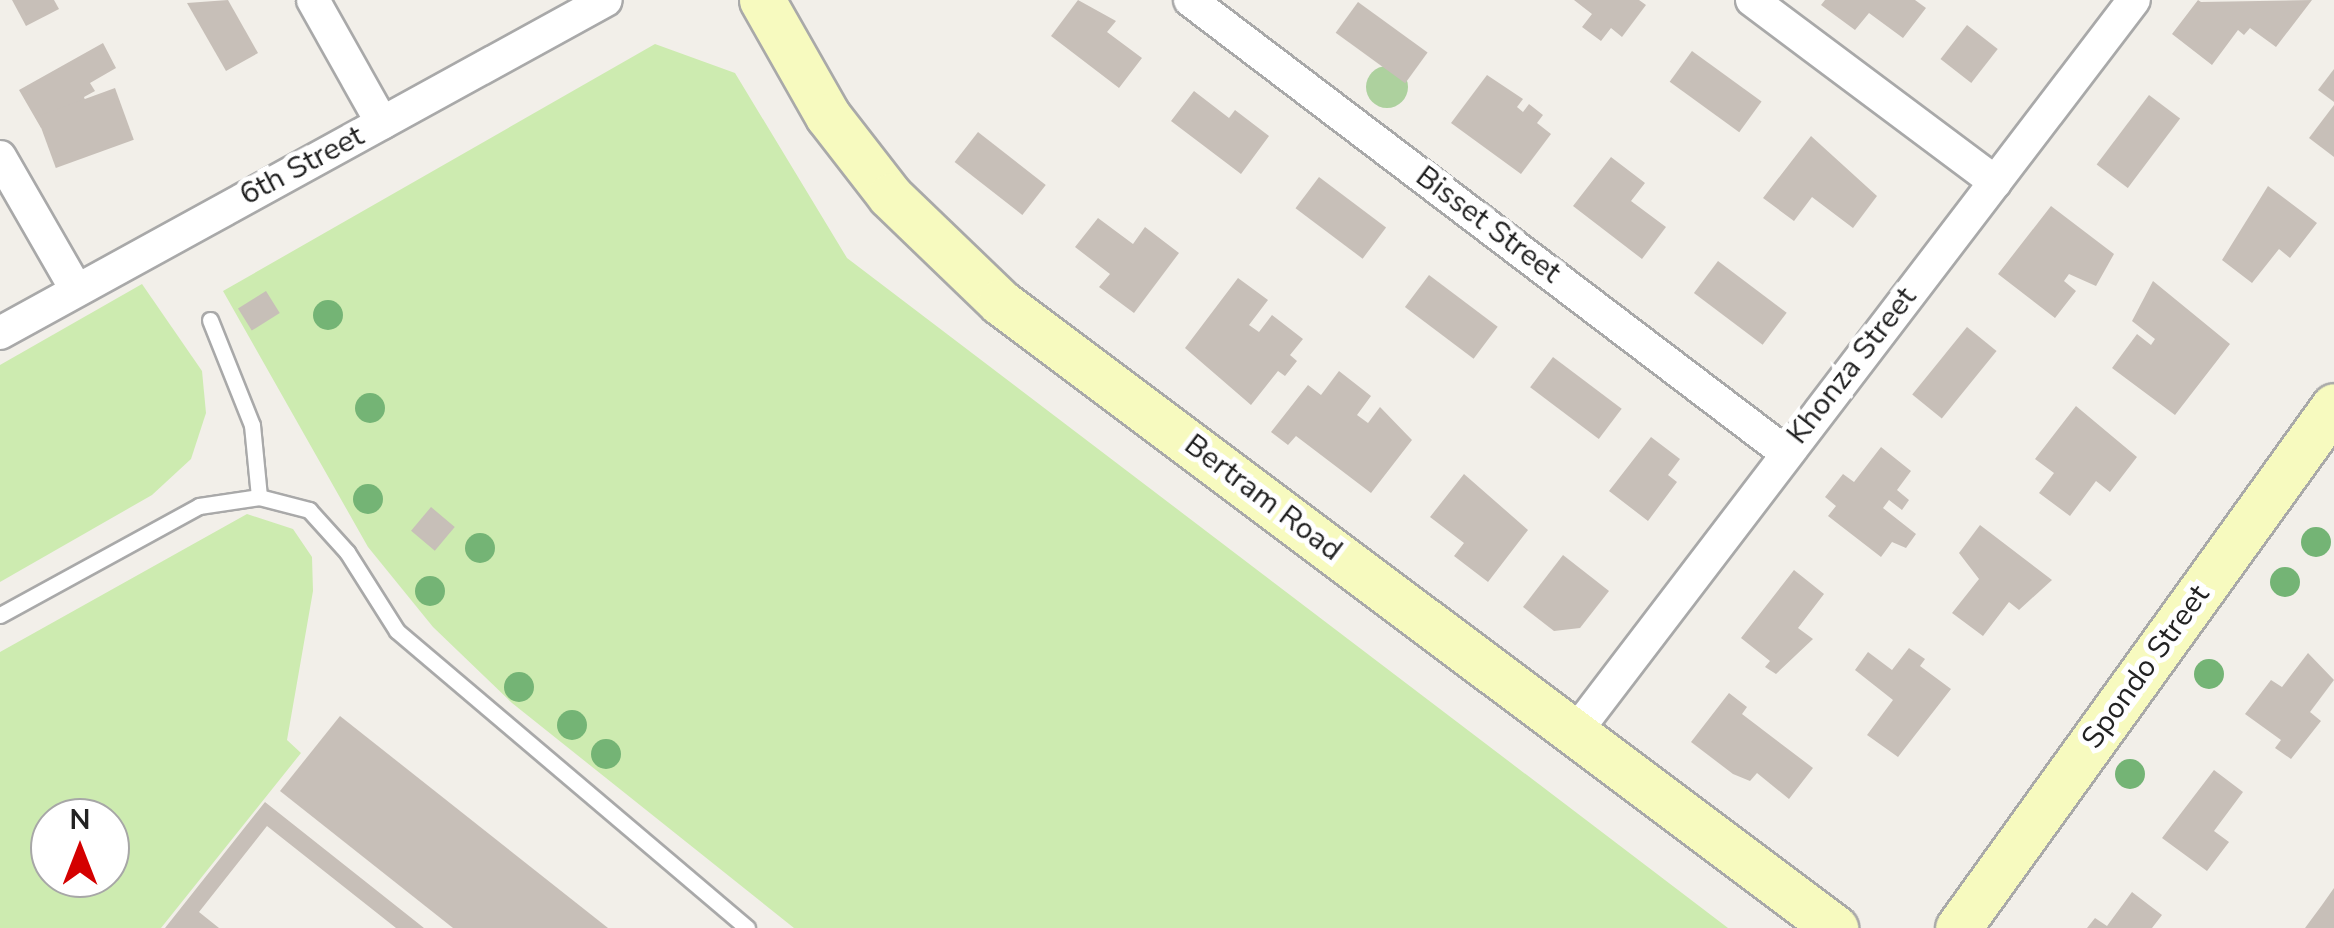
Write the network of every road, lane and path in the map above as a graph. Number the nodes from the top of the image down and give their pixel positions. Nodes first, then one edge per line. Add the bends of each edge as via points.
1 (313, 0) edge
2 (606, 0) edge
3 (762, 0) edge
4 (1190, 0) edge
5 (1752, 0) edge
6 (2134, 0) edge
7 (382, 122) junction
8 (0, 157) edge
9 (1995, 182) junction
10 (76, 288) junction
11 (210, 320) dead end
12 (0, 333) edge
13 (2334, 406) edge
14 (1786, 452) junction
15 (259, 496) junction
16 (0, 616) edge
17 (1574, 734) junction
18 (747, 928) edge
19 (1835, 928) edge
20 (1958, 928) edge

1 - 7 street
2 - 7 street, 6th Street
3 - 17 street, Bertram Road via 828,116 890,196 956,262
4 - 14 street, Bisset Street
5 - 9 street
6 - 9 street, Khonza Street
7 - 10 street, 6th Street
8 - 10 street
9 - 14 street, Khonza Street
10 - 12 street, 6th Street
11 - 15 lane via 252,425
13 - 20 street, Spondo Street
14 - 17 street, Khonza Street
15 - 16 lane via 199,506
15 - 18 lane via 309,510 347,552 397,630
17 - 19 street, Bertram Road

